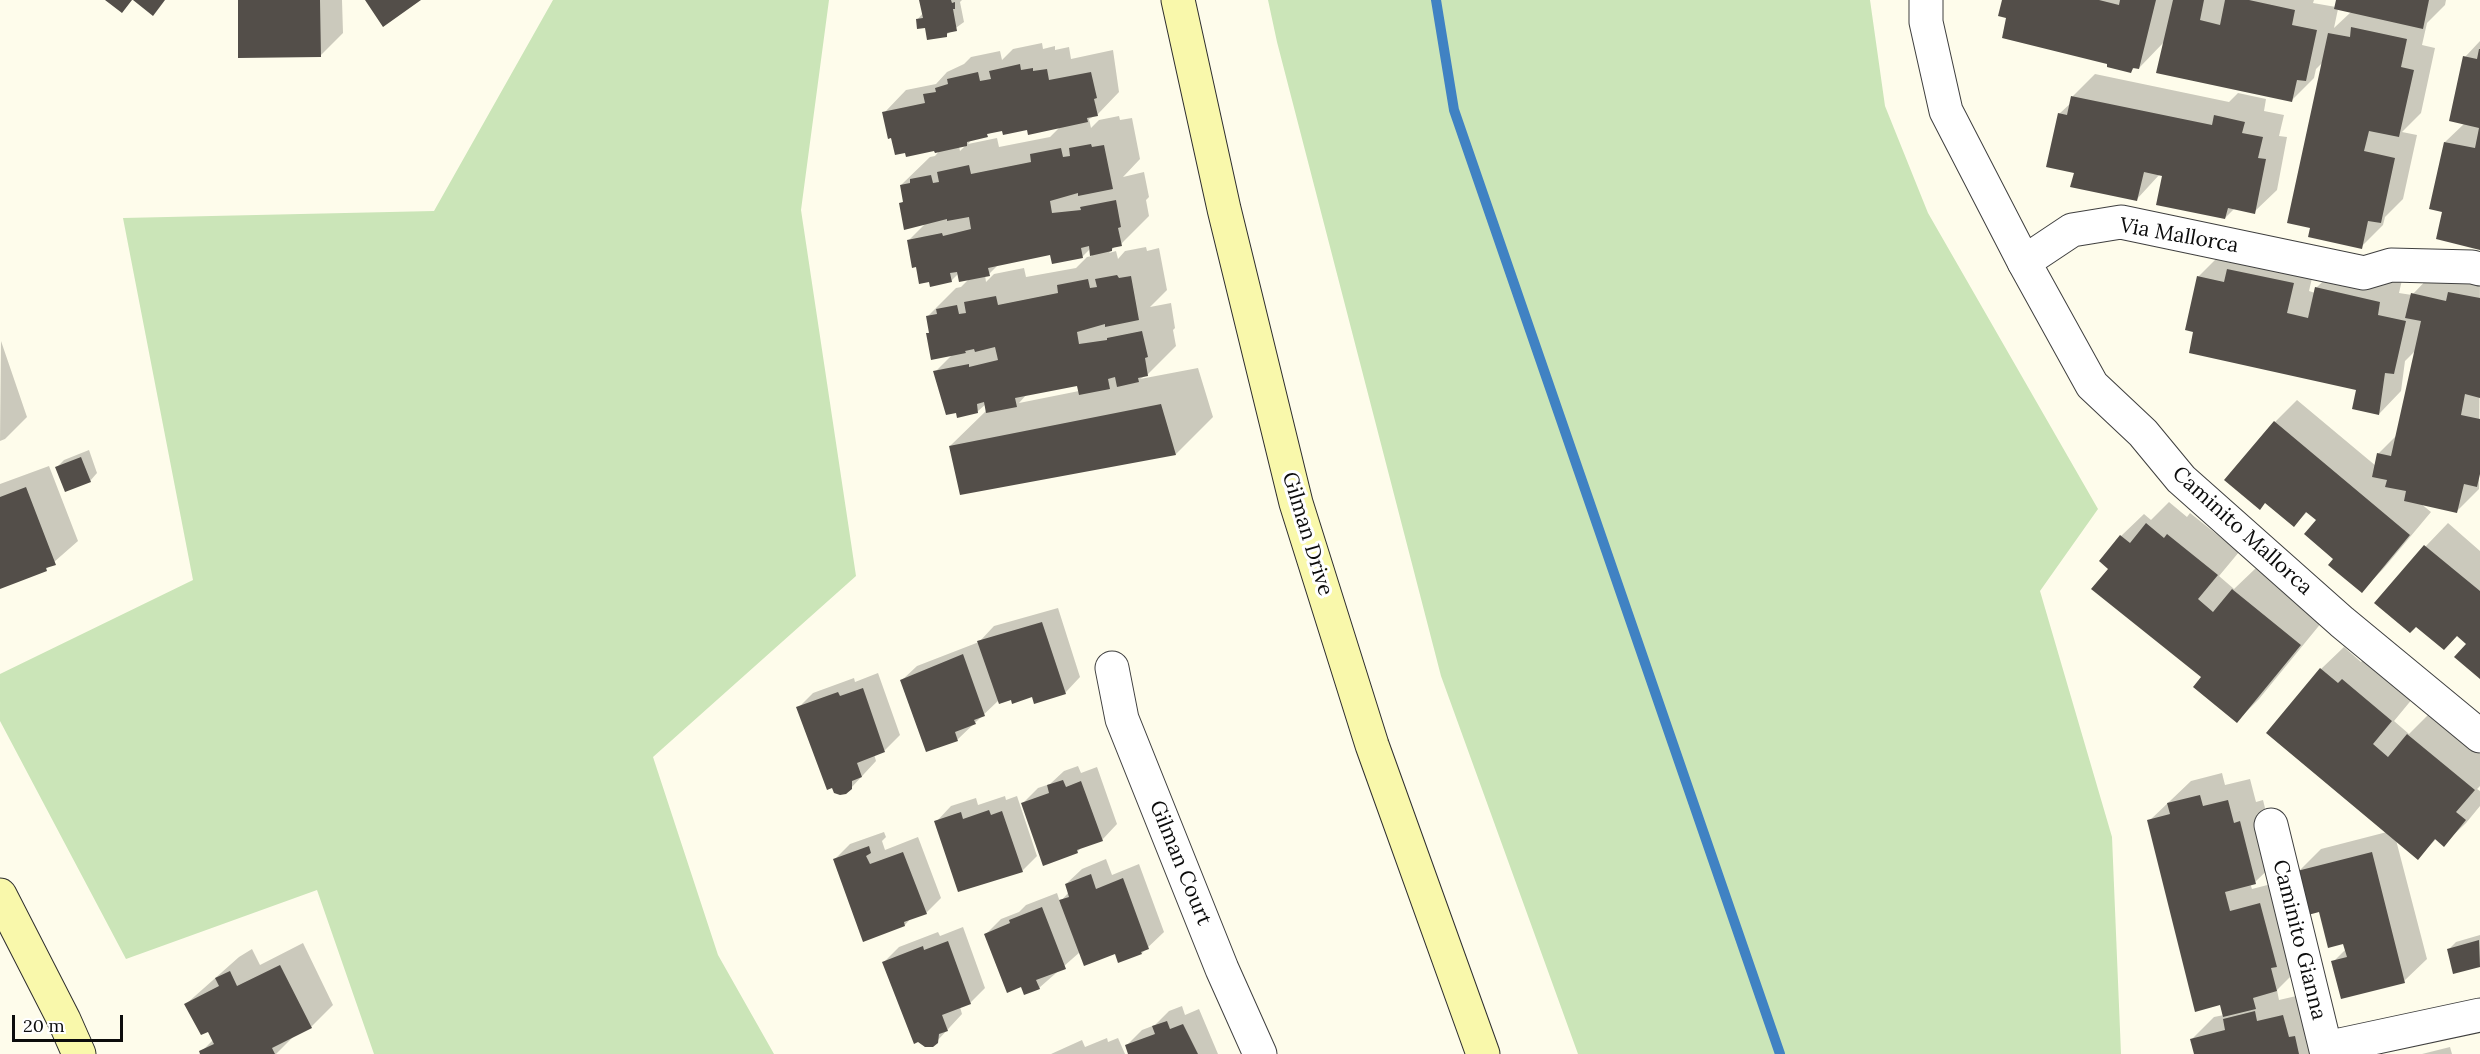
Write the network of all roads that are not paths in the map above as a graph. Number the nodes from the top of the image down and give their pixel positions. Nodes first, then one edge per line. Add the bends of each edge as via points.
1 (1178, 0) edge
2 (1926, 0) edge
3 (2024, 262) junction
4 (2480, 269) edge
5 (1112, 668) dead end
6 (2480, 736) edge
7 (2271, 825) dead end
8 (0, 895) edge
9 (2480, 1015) edge
10 (2326, 1051) edge
11 (79, 1054) edge
12 (1260, 1054) edge
13 (1483, 1054) edge

1 - 13 main road, Gilman Drive via 1296,503 1372,745
2 - 3 street via 1926,22 1946,111
3 - 4 street, Via Mallorca via 2072,230 2121,222 2364,273 2391,265
3 - 6 street, Caminito Mallorca via 2092,385 2143,433 2181,479 2342,622
5 - 12 street, Gilman Court via 1122,719
7 - 10 street, Caminito Gianna
8 - 11 main road
9 - 10 street

